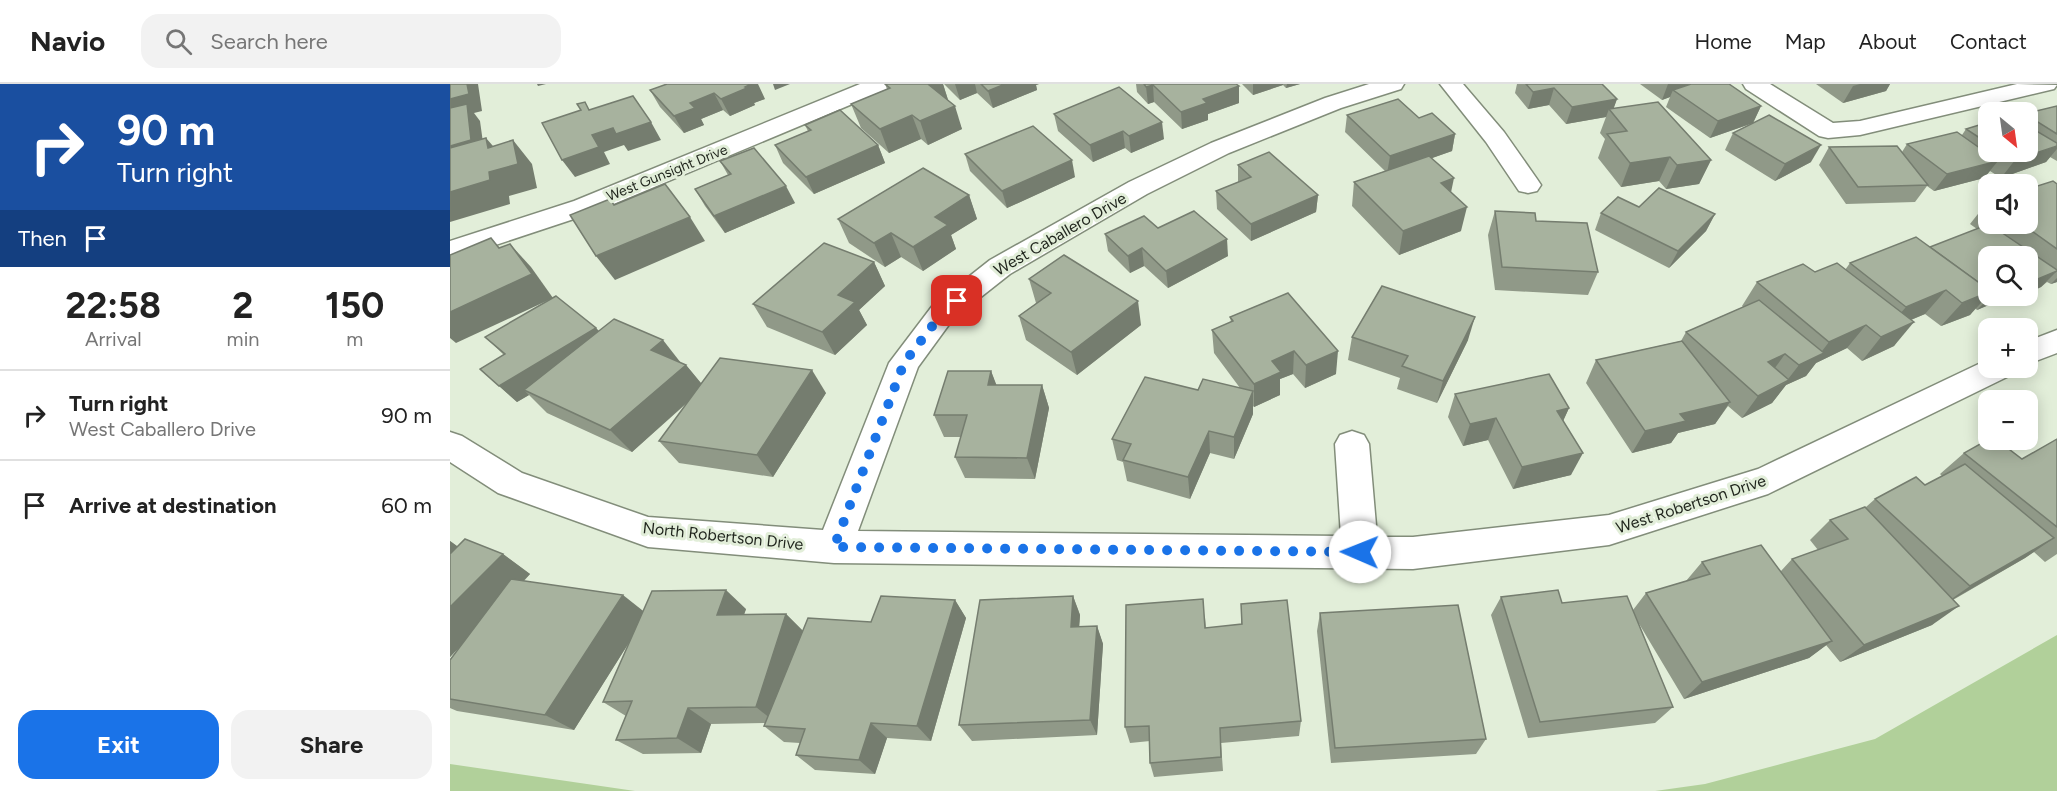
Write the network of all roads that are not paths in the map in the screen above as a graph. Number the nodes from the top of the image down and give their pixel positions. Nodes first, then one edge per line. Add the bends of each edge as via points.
1 (880, 84) edge
2 (1393, 84) edge
3 (1451, 84) edge
4 (1754, 84) edge
5 (2045, 84) edge
6 (1528, 185) dead end
7 (450, 251) edge
8 (2057, 341) edge
9 (2038, 349) edge
10 (1978, 378) edge
11 (1352, 444) dead end
12 (450, 445) edge
13 (834, 547) junction
14 (1360, 552) junction

1 - 7 street, West Gunsight Drive via 583,207
2 - 13 street, West Caballero Drive via 1220,148 1138,188 1000,267 943,312 904,363
3 - 6 street
4 - 5 street via 1828,131 1860,128
8 - 9 street
10 - 14 street, West Robertson Drive via 1768,480 1609,530 1413,553
11 - 14 street
12 - 13 street, North Robertson Drive via 510,483 648,532
13 - 14 street, West Robertson Drive

